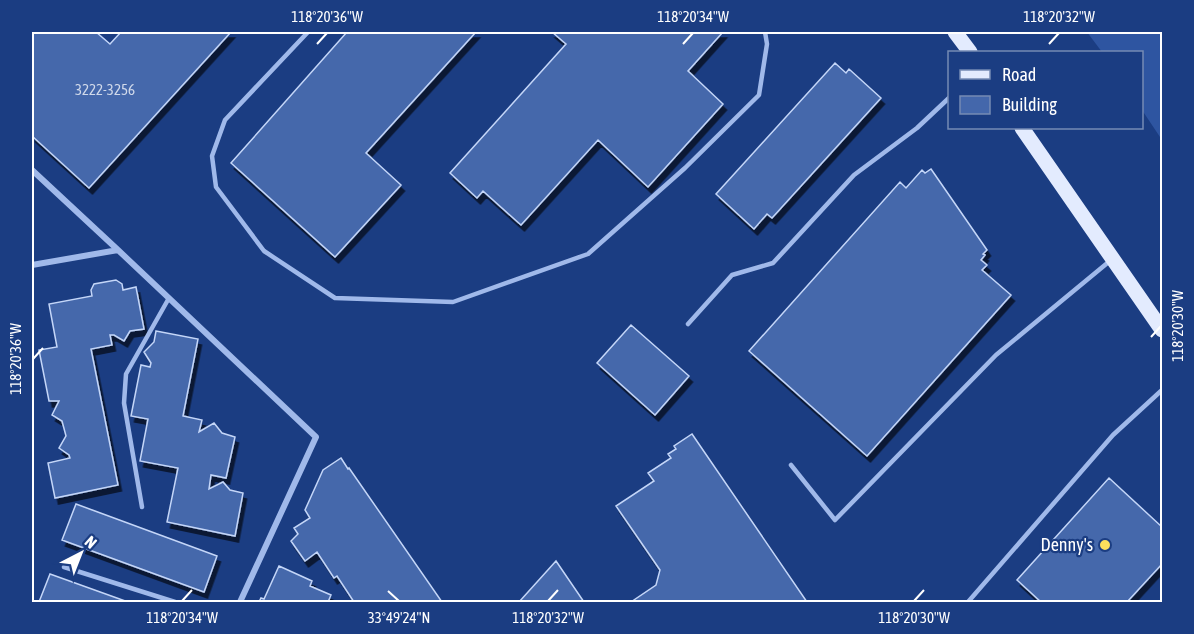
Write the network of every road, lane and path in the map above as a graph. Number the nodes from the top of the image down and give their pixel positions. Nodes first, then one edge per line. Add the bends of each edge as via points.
1 (308, 32) edge
2 (765, 32) edge
3 (955, 32) edge
4 (969, 51) edge
5 (948, 99) edge
6 (1023, 129) edge
7 (32, 170) edge
8 (118, 250) junction
9 (1113, 259) junction
10 (32, 265) edge
11 (169, 298) junction
12 (688, 324) dead end
13 (1162, 330) edge
14 (1162, 390) edge
15 (792, 465) dead end
16 (142, 507) dead end
17 (64, 567) dead end
18 (175, 603) edge
19 (240, 603) edge
20 (968, 603) edge

1 - 2 lane via 225,120 212,156 216,187 264,251 335,298 453,302 588,254 759,95 767,44
3 - 4 main road
5 - 12 lane via 917,128 854,175 773,263 732,275
6 - 9 main road
7 - 8 street
8 - 10 street
8 - 11 street
9 - 13 main road
9 - 15 lane via 996,355 835,520
11 - 16 lane via 126,374 124,403
11 - 19 street via 316,437
14 - 20 lane via 1113,435
17 - 18 lane

